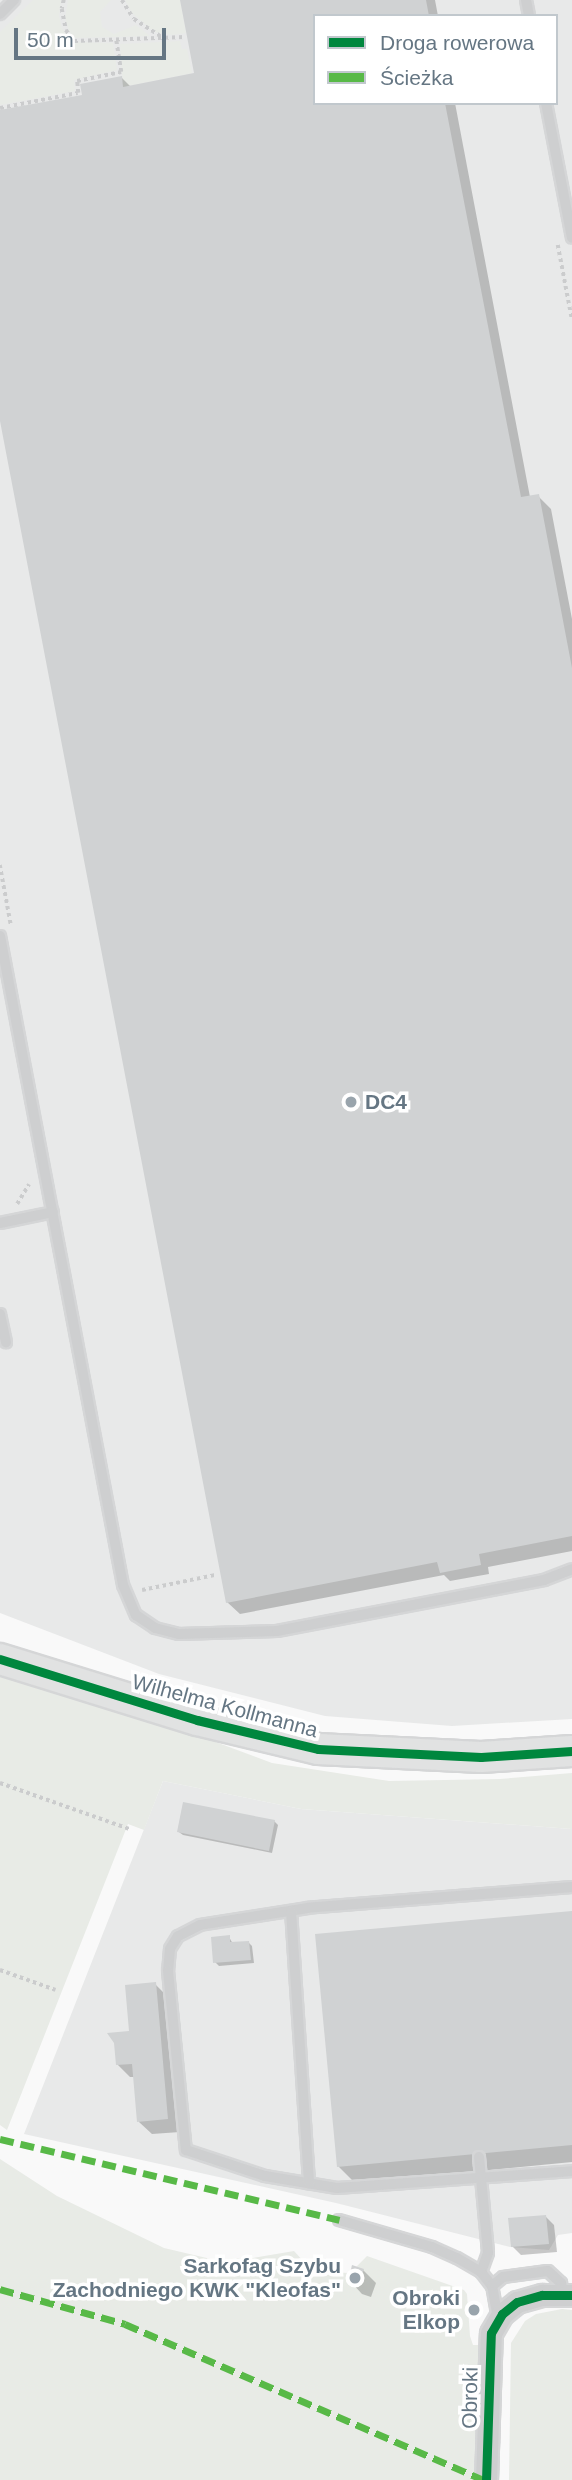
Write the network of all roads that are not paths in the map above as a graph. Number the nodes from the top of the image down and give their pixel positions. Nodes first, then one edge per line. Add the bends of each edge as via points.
1 (14, 0) edge
2 (0, 14) edge
3 (546, 105) edge
4 (572, 238) edge
5 (0, 936) edge
6 (53, 1212) junction
7 (0, 1223) edge
8 (0, 1314) edge
9 (6, 1342) dead end
10 (572, 1569) edge
11 (0, 1659) edge
12 (572, 1751) edge
13 (572, 1887) edge
14 (291, 1911) junction
15 (479, 2157) dead end
16 (572, 2171) edge
17 (481, 2178) junction
18 (309, 2183) junction
19 (338, 2220) dead end
20 (481, 2272) junction
21 (492, 2286) junction
22 (567, 2294) edge
23 (498, 2319) junction
24 (486, 2480) edge

1 - 2 lane
3 - 4 lane
5 - 6 lane
6 - 7 lane
6 - 10 lane via 123,1586 136,1615 146,1622 179,1634 277,1632 544,1580
8 - 9 lane
11 - 12 street, Wilhelma Kollmanna via 197,1720 309,1747 481,1757
13 - 14 lane
14 - 18 lane
14 - 18 lane via 200,1925 178,1936 170,1949 168,1971 186,2150 265,2176
15 - 17 lane
16 - 17 lane
17 - 18 lane via 370,2188
17 - 20 lane via 488,2253
19 - 20 lane via 432,2247
20 - 21 lane
21 - 22 lane via 517,2273 548,2271
21 - 23 lane
22 - 23 street via 517,2302
23 - 24 street, Obroki via 489,2342

